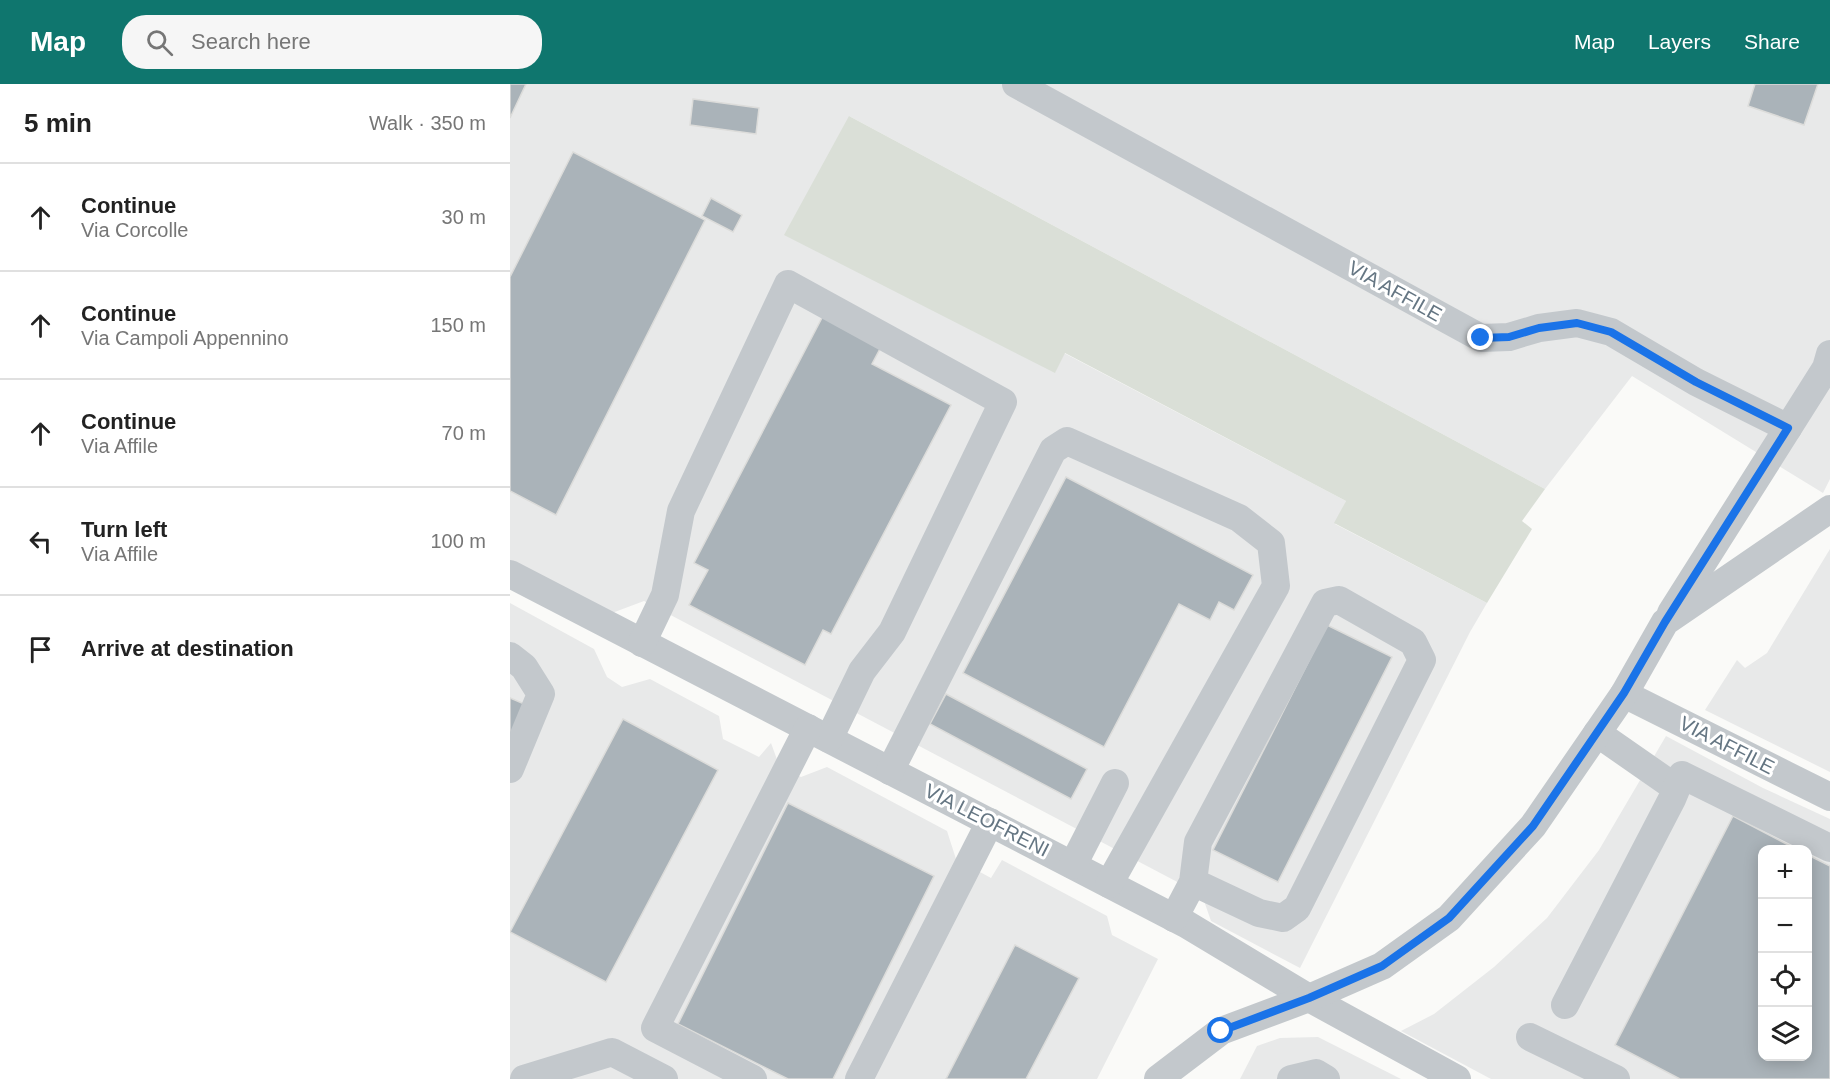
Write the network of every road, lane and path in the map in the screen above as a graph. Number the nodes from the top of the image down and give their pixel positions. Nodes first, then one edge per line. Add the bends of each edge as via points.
1 (1016, 84) edge
2 (1830, 354) edge
3 (1788, 428) junction
4 (1830, 509) edge
5 (510, 574) edge
6 (1665, 622) junction
7 (642, 643) junction
8 (510, 656) edge
9 (1624, 693) junction
10 (1597, 733) junction
11 (818, 734) junction
12 (510, 769) edge
13 (890, 771) junction
14 (1115, 783) dead end
15 (1676, 788) junction
16 (1830, 796) edge
17 (990, 822) junction
18 (1830, 848) edge
19 (1073, 865) junction
20 (1193, 882) junction
21 (1110, 884) junction
22 (1174, 918) junction
23 (1309, 998) junction
24 (1565, 1005) dead end
25 (1530, 1037) dead end
26 (524, 1079) edge
27 (664, 1079) edge
28 (753, 1079) edge
29 (859, 1079) edge
30 (1158, 1079) edge
31 (1291, 1079) edge
32 (1326, 1079) edge
33 (1457, 1079) edge
34 (1616, 1079) edge

1 - 3 street, VIA AFFILE via 1481,338 1509,337 1577,323 1611,332 1696,382
2 - 3 street via 1826,368
3 - 6 street
4 - 6 street
5 - 7 street, VIA LEOFRENI
6 - 9 street
7 - 11 street, VIA LEOFRENI
7 - 11 street via 665,595 681,511 788,284 1003,402 892,632
8 - 12 street via 524,667 541,694
9 - 10 street
9 - 16 street, VIA AFFILE
10 - 15 street
10 - 23 street via 1533,826 1449,918 1382,966
11 - 13 street, VIA LEOFRENI
11 - 28 street via 655,1028
13 - 17 street, VIA LEOFRENI
13 - 21 street via 1053,450 1067,441 1239,518 1271,543 1276,586
14 - 19 street
15 - 18 street via 1682,775
15 - 24 street
17 - 19 street, VIA LEOFRENI
17 - 29 street
19 - 21 street, VIA LEOFRENI
20 - 20 street via 1198,842 1325,603 1339,600 1413,642 1422,660 1297,908 1283,918 1259,913
20 - 22 street
21 - 22 street, VIA LEOFRENI
22 - 23 street, VIA LEOFRENI
23 - 30 street via 1221,1031
23 - 33 street, VIA LEOFRENI
25 - 34 street
26 - 27 street via 612,1052
31 - 32 street via 1316,1073

